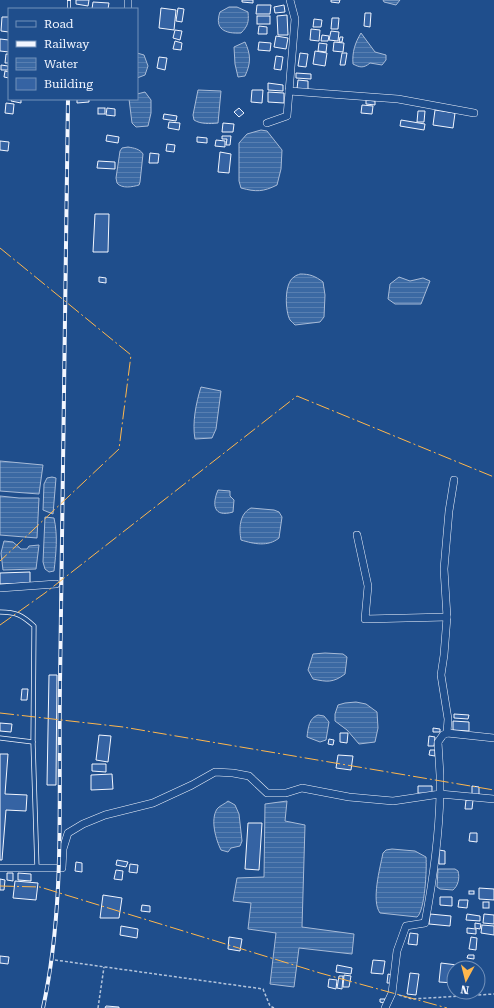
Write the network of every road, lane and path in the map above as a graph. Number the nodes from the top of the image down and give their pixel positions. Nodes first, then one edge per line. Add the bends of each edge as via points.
1 (290, 0) edge
2 (289, 91) junction
3 (474, 113) dead end
4 (267, 123) dead end
5 (454, 480) dead end
6 (357, 535) dead end
7 (56, 584) dead end
8 (0, 588) edge
9 (0, 612) edge
10 (447, 617) junction
11 (447, 733) junction
12 (0, 738) edge
13 (494, 738) edge
14 (33, 742) junction
15 (440, 794) junction
16 (494, 799) edge
17 (0, 868) edge
18 (37, 869) junction
19 (55, 960) dead end
20 (104, 967) junction
21 (392, 993) junction
22 (494, 994) edge
23 (98, 1008) edge
24 (274, 1008) edge
25 (385, 1008) edge

1 - 2 street via 295,19
2 - 3 street via 398,99
2 - 4 street via 287,116
5 - 10 street via 444,569
6 - 10 street via 368,586 366,619
7 - 8 street
9 - 14 lane via 12,612 34,626
10 - 11 street via 441,675 448,719
11 - 13 street
11 - 15 street via 438,742
12 - 14 lane
14 - 18 lane
15 - 16 street
15 - 18 street via 393,801 350,797 302,788 286,793 267,793 249,776 215,772 153,803 106,815 83,824 68,834 63,849 62,868
15 - 21 street via 440,822 425,923 406,926 397,951
17 - 18 street
19 - 20 path
20 - 23 path
20 - 24 path via 263,989 270,1006
21 - 22 path via 412,999
21 - 25 street

